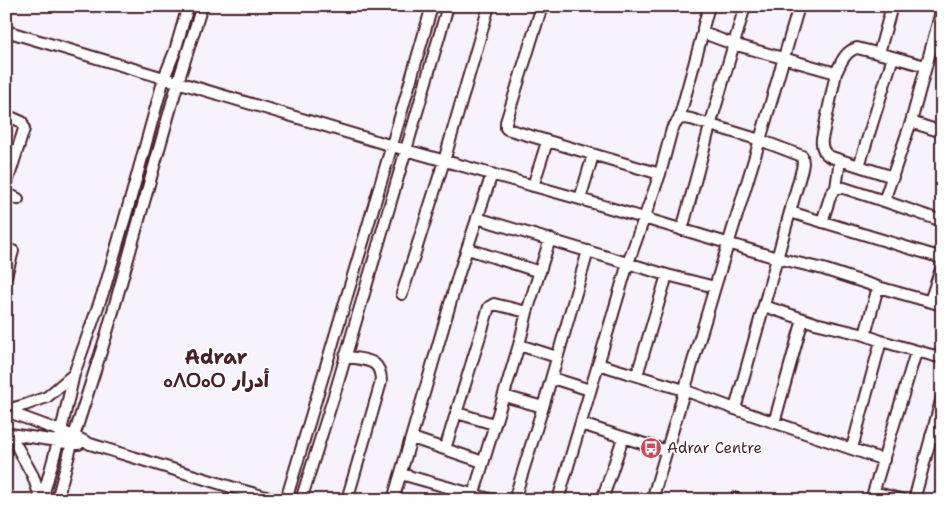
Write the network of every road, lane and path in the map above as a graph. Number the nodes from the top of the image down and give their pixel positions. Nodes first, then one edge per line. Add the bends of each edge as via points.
1 (188, 6) edge
2 (202, 6) edge
3 (432, 6) edge
4 (448, 6) edge
5 (489, 6) edge
6 (542, 6) edge
7 (709, 6) edge
8 (745, 6) edge
9 (799, 6) edge
10 (892, 6) edge
11 (942, 8) edge
12 (6, 31) edge
13 (703, 32) junction
14 (938, 37) edge
15 (734, 44) junction
16 (879, 53) junction
17 (893, 57) junction
18 (784, 58) junction
19 (926, 66) junction
20 (836, 73) junction
21 (164, 78) junction
22 (178, 82) junction
23 (6, 115) edge
24 (679, 119) junction
25 (911, 122) junction
26 (710, 126) junction
27 (942, 132) edge
28 (760, 140) junction
29 (546, 142) junction
30 (392, 145) junction
31 (406, 150) junction
32 (593, 155) junction
33 (840, 160) junction
34 (444, 161) junction
35 (859, 166) junction
36 (492, 174) junction
37 (660, 174) junction
38 (893, 177) junction
39 (6, 186) edge
40 (533, 186) junction
41 (836, 188) junction
42 (6, 193) edge
43 (18, 198) dead end
44 (580, 199) junction
45 (884, 201) junction
46 (790, 212) junction
47 (478, 218) junction
48 (644, 218) junction
49 (942, 221) edge
50 (822, 222) junction
51 (682, 230) junction
52 (550, 240) junction
53 (728, 243) junction
54 (468, 249) junction
55 (588, 250) junction
56 (13, 251) dead end
57 (777, 258) junction
58 (942, 258) edge
59 (628, 263) junction
60 (942, 266) edge
61 (540, 272) junction
62 (667, 275) junction
63 (6, 276) edge
64 (878, 287) junction
65 (715, 288) junction
66 (402, 294) dead end
67 (930, 302) junction
68 (942, 305) edge
69 (770, 308) dead end
70 (527, 312) junction
71 (803, 319) junction
72 (865, 335) junction
73 (881, 341) junction
74 (519, 345) junction
75 (916, 352) junction
76 (345, 356) junction
77 (557, 357) junction
78 (942, 358) edge
79 (598, 364) junction
80 (74, 374) junction
81 (637, 375) junction
82 (552, 378) junction
83 (590, 390) junction
84 (684, 390) junction
85 (504, 396) junction
86 (941, 403) edge
87 (543, 407) junction
88 (735, 409) junction
89 (6, 411) edge
90 (457, 413) junction
91 (774, 422) junction
92 (494, 424) junction
93 (581, 424) junction
94 (8, 433) edge
95 (59, 436) junction
96 (412, 438) junction
97 (623, 438) junction
98 (936, 438) edge
99 (73, 440) junction
100 (852, 448) junction
101 (445, 449) junction
102 (667, 451) junction
103 (884, 460) junction
104 (483, 462) junction
105 (401, 474) junction
106 (474, 494) junction
107 (872, 496) edge
108 (42, 500) edge
109 (57, 500) edge
110 (277, 500) edge
111 (286, 500) edge
112 (301, 500) edge
113 (347, 500) edge
114 (393, 500) edge
115 (493, 500) edge
116 (514, 500) edge
117 (558, 500) edge
118 (602, 500) edge
119 (652, 500) edge
120 (903, 500) edge
121 (914, 500) edge

1 - 21 street
2 - 22 street
3 - 30 street
4 - 31 street
5 - 34 street
6 - 29 street via 506,128
7 - 13 street
8 - 15 street
9 - 18 street
10 - 16 street
11 - 14 street
12 - 21 street
13 - 15 street
13 - 24 street
14 - 19 street
15 - 18 street
15 - 26 street
16 - 17 street
16 - 20 street via 853,49
17 - 19 street
17 - 35 street
18 - 20 street
18 - 28 street
19 - 25 street
20 - 33 street via 822,144 829,156
21 - 22 street
21 - 80 street via 108,277
22 - 30 street
22 - 99 street
23 - 39 street via 22,122 24,129
24 - 26 street via 691,119
24 - 37 street via 672,129
25 - 27 street
25 - 38 street
26 - 28 street
26 - 51 street
28 - 46 street via 802,156 802,169
28 - 53 street
29 - 32 street
29 - 40 street
30 - 31 street
30 - 111 street
31 - 34 street
31 - 76 street
32 - 37 street
32 - 44 street
33 - 35 street
33 - 41 street
34 - 36 street
34 - 66 street
35 - 38 street
36 - 40 street
36 - 47 street
37 - 48 street
38 - 45 street
40 - 44 street
41 - 45 street
41 - 50 street
42 - 43 street
44 - 48 street
45 - 49 street
46 - 50 street
46 - 57 street
47 - 52 street
47 - 54 street
48 - 51 street
48 - 59 street
50 - 58 street
51 - 53 street
52 - 55 street
52 - 61 street
53 - 57 street
53 - 65 street
54 - 61 street
54 - 96 street
55 - 59 street
55 - 77 street
56 - 63 street
57 - 64 street
57 - 88 street
59 - 62 street
59 - 79 street
60 - 67 street
61 - 70 street
62 - 65 street
62 - 81 street
64 - 67 street
64 - 72 street
65 - 84 street
67 - 68 street
69 - 71 street
70 - 74 street
70 - 90 street via 494,304 489,307
71 - 72 street
71 - 91 street
72 - 73 street
73 - 75 street
73 - 100 street
74 - 77 street
74 - 85 street
75 - 78 street
75 - 103 street
76 - 112 street
76 - 113 street via 374,363 381,373
77 - 82 street
79 - 81 street
79 - 83 street
80 - 89 street via 47,397
80 - 95 street
81 - 84 street
82 - 83 street
82 - 87 street
83 - 93 street
84 - 88 street
84 - 102 street
85 - 87 street
85 - 92 street
86 - 98 street
87 - 116 street
88 - 91 street
89 - 95 street
90 - 92 street
90 - 101 street
91 - 100 street
92 - 104 street
93 - 97 street
93 - 117 street
94 - 95 street
94 - 108 street via 33,476
95 - 99 street
95 - 108 street
96 - 101 street
96 - 105 street
97 - 102 street
97 - 118 street
98 - 121 street
99 - 109 street
99 - 110 street
100 - 103 street
101 - 104 street
102 - 119 street
103 - 107 street
104 - 106 street
105 - 106 street
105 - 114 street
106 - 115 street
107 - 120 street

